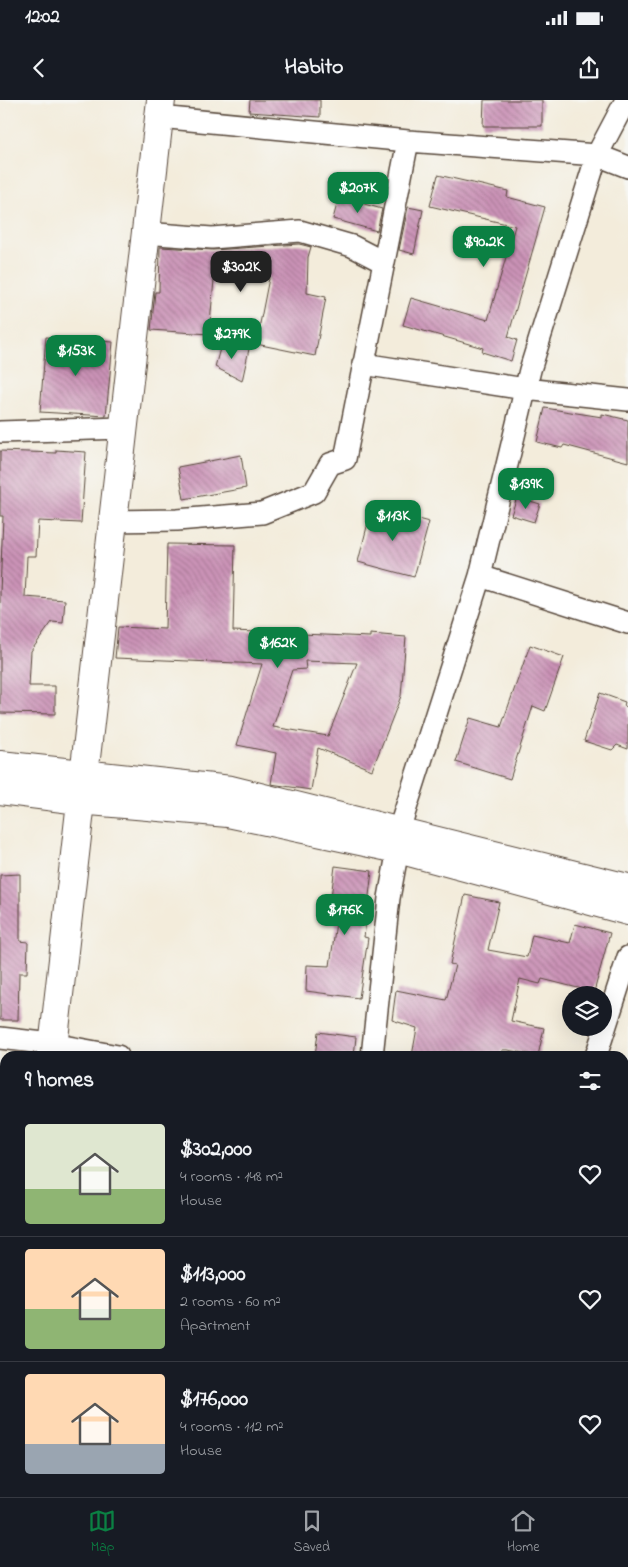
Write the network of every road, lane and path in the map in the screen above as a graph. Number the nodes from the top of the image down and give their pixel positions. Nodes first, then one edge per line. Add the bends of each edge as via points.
1 (626, 100) edge
2 (160, 108) edge
3 (408, 141) junction
4 (597, 155) junction
5 (628, 167) edge
6 (144, 233) junction
7 (383, 262) junction
8 (363, 364) junction
9 (526, 389) junction
10 (628, 400) edge
11 (122, 428) junction
12 (0, 432) edge
13 (111, 521) junction
14 (480, 576) junction
15 (628, 623) edge
16 (0, 766) edge
17 (81, 788) junction
18 (0, 790) edge
19 (399, 839) junction
20 (628, 888) edge
21 (628, 911) edge
22 (628, 957) edge
23 (0, 1038) edge
24 (52, 1050) edge
25 (373, 1051) edge
26 (598, 1051) edge

1 - 4 street
2 - 3 street
2 - 6 street
3 - 4 street
3 - 7 street
4 - 5 street
4 - 9 street
6 - 7 street via 212,238 300,232 352,246
6 - 11 street
7 - 8 street
8 - 9 street
8 - 13 street via 345,459 330,464 314,492 262,513
9 - 10 street
9 - 14 street
11 - 12 street
11 - 13 street
13 - 17 street
14 - 15 street
14 - 19 street
16 - 17 street
17 - 18 street
17 - 19 street via 232,790
17 - 24 street
19 - 20 street
19 - 21 street
19 - 25 street via 388,898
22 - 26 street
23 - 24 street

